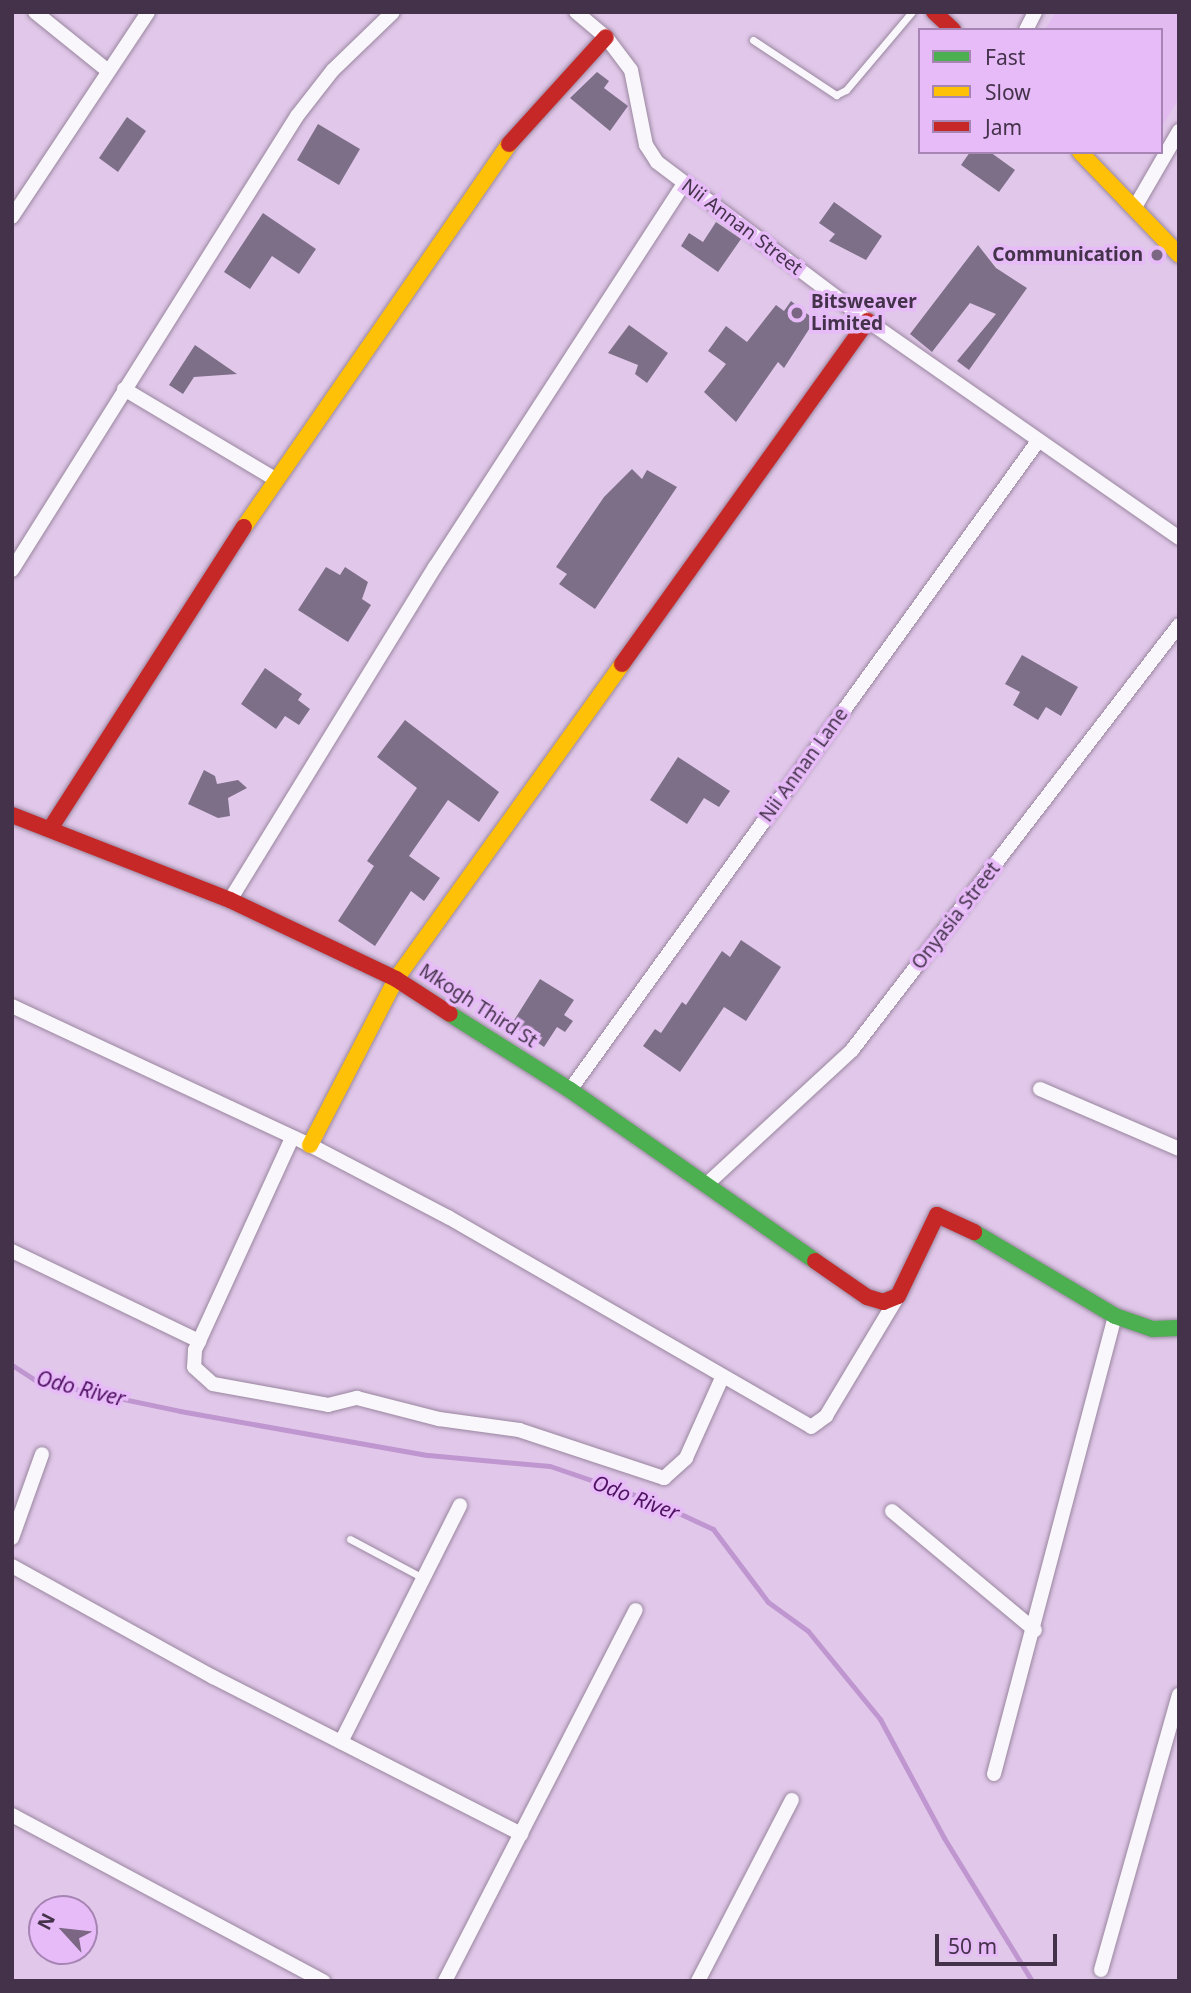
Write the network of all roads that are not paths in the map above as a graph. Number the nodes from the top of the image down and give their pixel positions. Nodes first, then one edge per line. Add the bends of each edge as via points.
1 (35, 12) edge
2 (148, 12) edge
3 (393, 12) edge
4 (576, 12) edge
5 (912, 12) edge
6 (934, 12) edge
7 (1035, 12) edge
8 (951, 28) edge
9 (1027, 28) edge
10 (606, 37) junction
11 (753, 40) dead end
12 (108, 71) junction
13 (1179, 131) edge
14 (1082, 154) edge
15 (684, 184) junction
16 (17, 199) edge
17 (1135, 207) junction
18 (12, 217) edge
19 (1179, 255) edge
20 (868, 321) junction
21 (124, 389) junction
22 (1038, 441) junction
23 (275, 479) junction
24 (1179, 538) edge
25 (12, 570) edge
26 (1179, 625) edge
27 (12, 815) edge
28 (50, 829) junction
29 (230, 900) junction
30 (397, 979) junction
31 (12, 1006) edge
32 (1040, 1089) dead end
33 (570, 1090) junction
34 (292, 1138) junction
35 (310, 1145) junction
36 (1179, 1149) edge
37 (707, 1184) junction
38 (12, 1251) edge
39 (891, 1299) junction
40 (1115, 1316) junction
41 (1179, 1328) edge
42 (199, 1341) junction
43 (722, 1378) junction
44 (43, 1454) dead end
45 (460, 1505) dead end
46 (892, 1511) dead end
47 (12, 1538) edge
48 (350, 1539) dead end
49 (12, 1566) edge
50 (423, 1578) junction
51 (636, 1610) dead end
52 (1035, 1630) junction
53 (1179, 1695) edge
54 (341, 1742) junction
55 (994, 1774) dead end
56 (792, 1800) dead end
57 (12, 1815) edge
58 (521, 1834) junction
59 (1101, 1970) dead end
60 (323, 1981) edge
61 (445, 1981) edge
62 (698, 1981) edge

1 - 12 street
2 - 12 street
3 - 21 street via 333,70 297,116
4 - 10 street, Nii Annan Street
5 - 11 lane via 846,90 836,95
6 - 8 street
7 - 9 street
10 - 15 street, Nii Annan Street via 631,70 646,145
10 - 23 street via 502,152
12 - 16 street
13 - 17 street
14 - 17 street
15 - 20 street, Nii Annan Street
15 - 29 street via 435,567
16 - 18 street
17 - 19 street
20 - 22 street, Nii Annan Street
20 - 30 street
21 - 23 street
21 - 25 street
22 - 24 street, Nii Annan Street
22 - 33 street, Nii Annan Lane
23 - 28 street
26 - 37 street, Onyasia Street via 852,1050
27 - 28 street, Mkogh Third St
28 - 29 street, Mkogh Third St
29 - 30 street, Mkogh Third St
30 - 33 street, Mkogh Third St
30 - 35 street
31 - 34 street
32 - 36 street
33 - 37 street, Mkogh Third St
34 - 35 street
34 - 42 street
35 - 43 street via 448,1217
37 - 39 street, Mkogh Third St via 867,1297
38 - 42 street
39 - 40 street via 937,1215 947,1216
39 - 43 street via 820,1423 811,1427
40 - 41 street via 1152,1329
40 - 52 street
42 - 43 street via 194,1367 213,1384 328,1405 357,1398 439,1419 519,1430 664,1478 686,1458
44 - 47 street
45 - 50 street
46 - 52 street
48 - 50 lane
49 - 54 street
50 - 54 street
51 - 58 street
52 - 55 street
53 - 59 street
54 - 58 street
56 - 62 street
57 - 60 street
58 - 61 street

